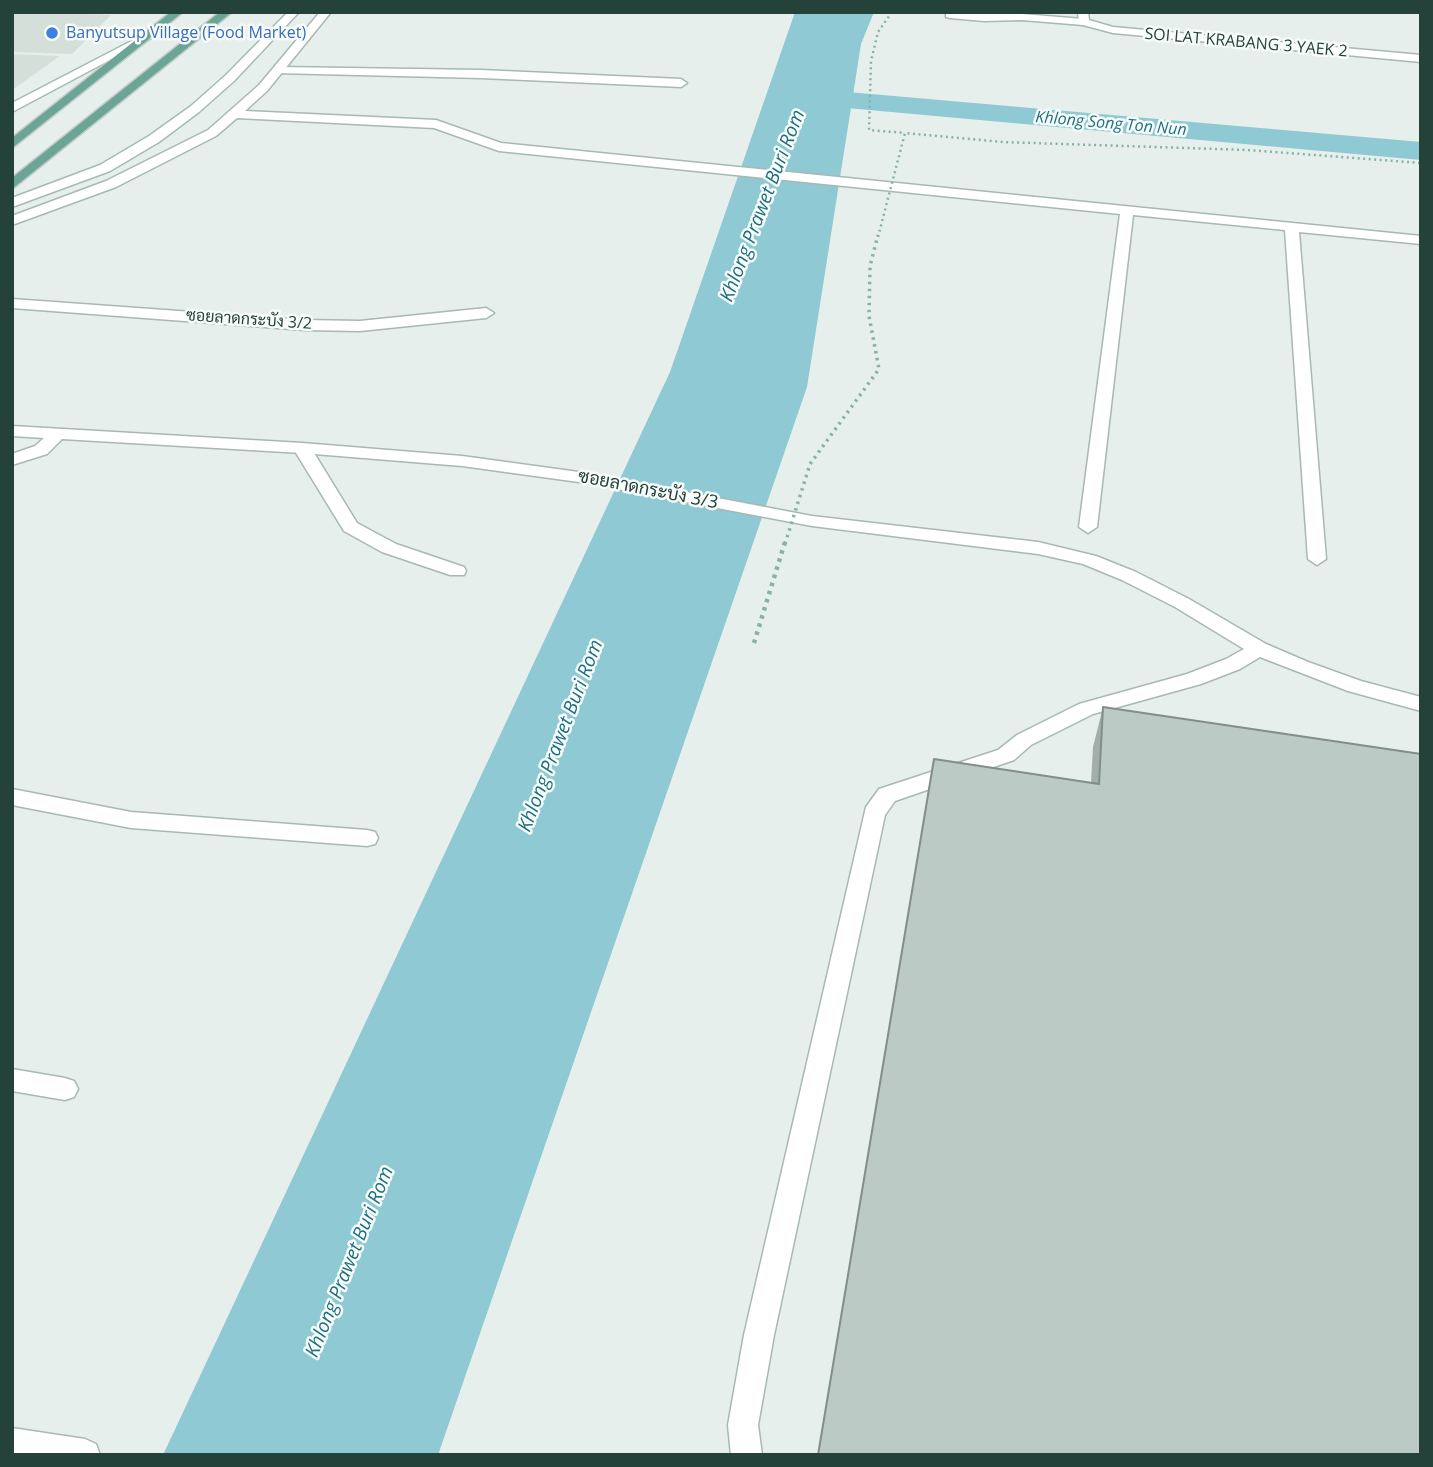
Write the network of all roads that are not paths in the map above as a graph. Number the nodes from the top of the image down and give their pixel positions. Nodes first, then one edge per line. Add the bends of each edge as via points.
1 (178, 12) edge
2 (227, 12) edge
3 (294, 12) edge
4 (326, 12) edge
5 (1062, 12) edge
6 (950, 15) dead end
7 (1083, 16) edge
8 (149, 35) junction
9 (1421, 59) edge
10 (279, 71) junction
11 (681, 83) dead end
12 (12, 108) edge
13 (236, 114) junction
14 (12, 144) edge
15 (12, 186) edge
16 (12, 203) edge
17 (1127, 210) junction
18 (12, 221) edge
19 (1292, 227) junction
20 (1421, 240) edge
21 (12, 303) edge
22 (486, 313) dead end
23 (12, 431) edge
24 (58, 434) junction
25 (302, 448) junction
26 (12, 460) edge
27 (1088, 527) dead end
28 (1317, 559) dead end
29 (457, 570) dead end
30 (1259, 649) junction
31 (1421, 704) edge
32 (12, 797) edge
33 (367, 838) dead end
34 (12, 1080) edge
35 (65, 1089) dead end
36 (12, 1443) edge
37 (85, 1455) edge
38 (747, 1455) edge

1 - 8 main road
2 - 15 main road
3 - 16 street via 230,78 154,139 105,168
4 - 10 street
5 - 7 street
6 - 7 street
7 - 9 street, SOI LAT KRABANG 3 YAEK 2 via 1098,28 1150,35
8 - 12 street
8 - 14 main road
10 - 11 street
10 - 13 street
13 - 17 street via 436,124 499,147
13 - 18 street via 212,133 111,184
17 - 19 street
17 - 27 street
19 - 20 street
19 - 28 street
21 - 22 street, ซอยลาดกระบัง 3/2 via 304,325 360,326
23 - 24 street, ซอยลาดกระบัง 3/3
24 - 25 street, ซอยลาดกระบัง 3/3
24 - 26 street via 41,450
25 - 29 street via 350,527 389,548
25 - 30 street, ซอยลาดกระบัง 3/3 via 462,461 586,478 812,521 1038,548 1089,560 1129,576
30 - 31 street, ซอยลาดกระบัง 3/3 via 1355,686
30 - 38 street via 1194,679 1086,709 1024,740 1006,755 887,795 874,813 759,1335 743,1425
32 - 33 street via 131,820
34 - 35 street
36 - 37 street

